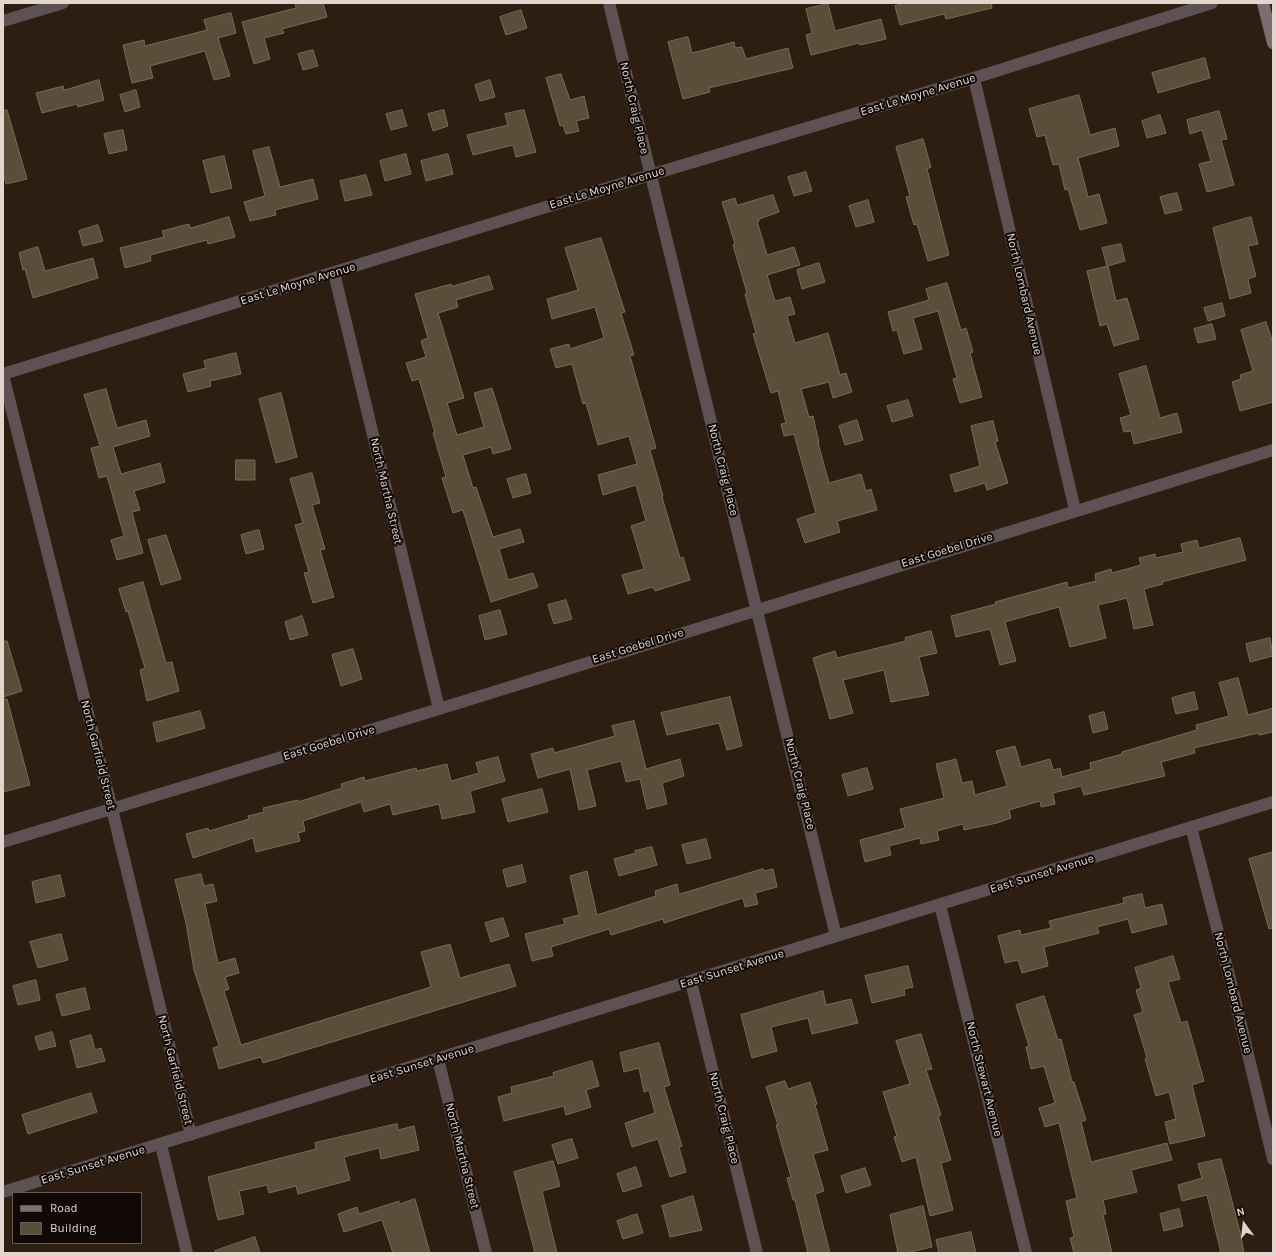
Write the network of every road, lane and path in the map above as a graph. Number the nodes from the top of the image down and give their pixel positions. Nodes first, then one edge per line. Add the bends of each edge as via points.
1 (63, 3) edge
2 (609, 3) edge
3 (1212, 3) edge
4 (1263, 3) edge
5 (3, 21) edge
6 (1273, 43) edge
7 (974, 78) junction
8 (650, 175) junction
9 (334, 273) junction
10 (3, 374) edge
11 (1273, 450) edge
12 (1075, 510) junction
13 (757, 610) junction
14 (439, 709) junction
15 (1273, 802) edge
16 (112, 809) junction
17 (1190, 827) junction
18 (3, 842) edge
19 (940, 905) junction
20 (836, 936) junction
21 (691, 982) junction
22 (438, 1059) junction
23 (191, 1135) junction
24 (161, 1145) junction
25 (1273, 1159) edge
26 (3, 1192) edge
27 (187, 1253) edge
28 (486, 1253) edge
29 (757, 1253) edge
30 (1026, 1253) edge

1 - 5 street
2 - 8 street, North Craig Place
3 - 7 street, East Le Moyne Avenue
4 - 6 street
7 - 8 street, East Le Moyne Avenue
7 - 12 street, North Lombard Avenue
8 - 9 street, East Le Moyne Avenue
8 - 13 street, North Craig Place
9 - 10 street, East Le Moyne Avenue
9 - 14 street, North Martha Street
10 - 16 street, North Garfield Street
11 - 12 street, East Goebel Drive
12 - 13 street, East Goebel Drive
13 - 14 street, East Goebel Drive
13 - 20 street, North Craig Place
14 - 16 street, East Goebel Drive
15 - 17 street, East Sunset Avenue
16 - 18 street, East Goebel Drive
16 - 23 street, North Garfield Street
17 - 19 street, East Sunset Avenue
17 - 25 street, North Lombard Avenue
19 - 20 street, East Sunset Avenue
19 - 30 street, North Stewart Avenue
20 - 21 street, East Sunset Avenue
21 - 22 street, East Sunset Avenue
21 - 29 street, North Craig Place
22 - 23 street, East Sunset Avenue
22 - 28 street, North Martha Street
23 - 24 street, East Sunset Avenue
24 - 26 street, East Sunset Avenue
24 - 27 street

